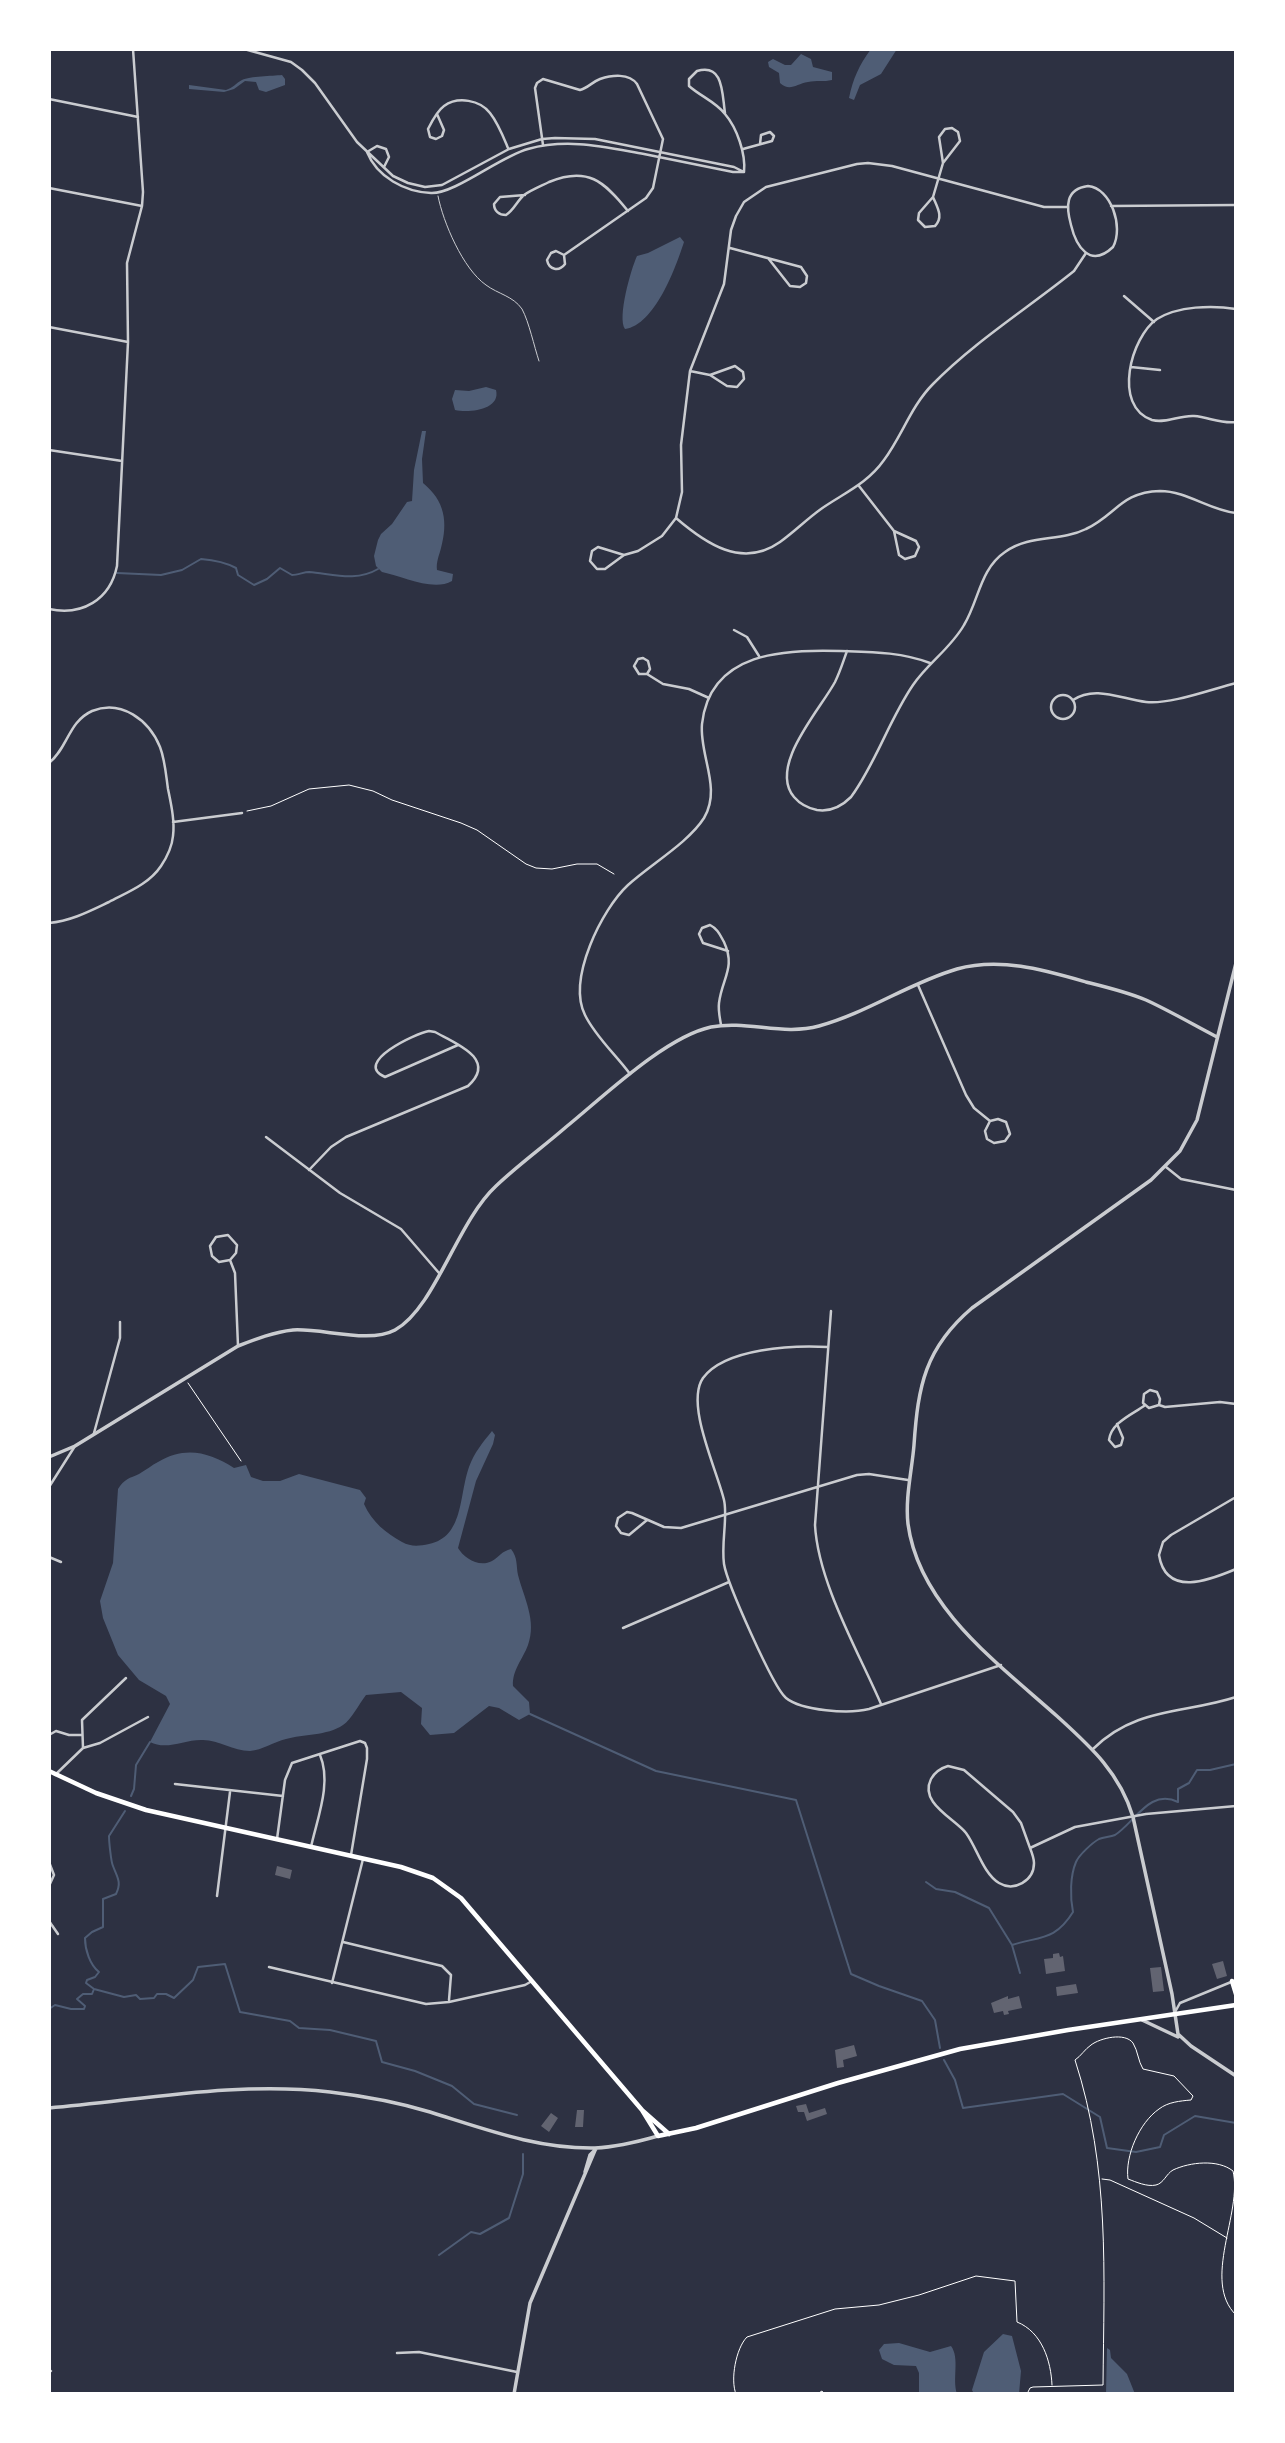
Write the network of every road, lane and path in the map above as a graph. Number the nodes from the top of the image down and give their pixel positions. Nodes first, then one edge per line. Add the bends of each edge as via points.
1 (133, 49) edge
2 (244, 49) edge
3 (49, 99) edge
4 (725, 113) junction
5 (436, 114) junction
6 (138, 117) junction
7 (542, 139) junction
8 (760, 144) dead end
9 (543, 145) junction
10 (509, 149) junction
11 (743, 149) junction
12 (367, 152) junction
13 (662, 152) junction
14 (511, 154) junction
15 (661, 158) junction
16 (943, 163) junction
17 (384, 167) junction
18 (380, 170) junction
19 (744, 172) junction
20 (939, 179) junction
21 (437, 186) junction
22 (49, 188) edge
23 (438, 193) junction
24 (525, 195) junction
25 (933, 197) junction
26 (1236, 205) edge
27 (142, 206) junction
28 (1067, 206) junction
29 (1111, 206) junction
30 (628, 211) junction
31 (730, 247) junction
32 (1086, 253) junction
33 (564, 255) junction
34 (768, 258) junction
35 (1124, 296) dead end
36 (1236, 309) edge
37 (1154, 322) junction
38 (49, 327) edge
39 (128, 342) junction
40 (540, 361) dead end
41 (1131, 367) junction
42 (1160, 370) dead end
43 (690, 371) junction
44 (710, 375) junction
45 (1236, 422) edge
46 (49, 450) edge
47 (122, 461) junction
48 (859, 486) junction
49 (1236, 513) edge
50 (676, 518) junction
51 (894, 531) junction
52 (624, 555) junction
53 (49, 609) edge
54 (734, 630) dead end
55 (846, 651) junction
56 (759, 656) junction
57 (930, 663) junction
58 (646, 674) junction
59 (1236, 683) edge
60 (709, 698) junction
61 (1073, 700) junction
62 (49, 764) edge
63 (242, 813) joint
64 (173, 822) junction
65 (614, 874) dead end
66 (49, 923) edge
67 (728, 951) junction
68 (1236, 963) edge
69 (918, 984) junction
70 (721, 1025) junction
71 (1217, 1037) junction
72 (458, 1045) junction
73 (630, 1074) junction
74 (990, 1121) junction
75 (266, 1137) dead end
76 (1166, 1167) junction
77 (309, 1170) junction
78 (1236, 1190) edge
79 (230, 1260) junction
80 (439, 1273) junction
81 (831, 1311) dead end
82 (120, 1322) dead end
83 (238, 1346) junction
84 (828, 1347) junction
85 (185, 1378) junction
86 (1236, 1404) edge
87 (1159, 1405) junction
88 (1144, 1406) junction
89 (1117, 1424) junction
90 (93, 1433) junction
91 (75, 1446) junction
92 (49, 1457) edge
93 (241, 1461) dead end
94 (910, 1481) junction
95 (818, 1486) junction
96 (49, 1487) edge
97 (1236, 1497) edge
98 (724, 1515) junction
99 (647, 1520) junction
100 (49, 1557) edge
101 (61, 1562) dead end
102 (1236, 1569) edge
103 (729, 1582) junction
104 (622, 1628) dead end
105 (1001, 1665) junction
106 (125, 1678) dead end
107 (1236, 1697) edge
108 (881, 1705) junction
109 (148, 1717) dead end
110 (49, 1735) edge
111 (82, 1735) junction
112 (83, 1748) junction
113 (1093, 1749) junction
114 (320, 1755) junction
115 (49, 1771) edge
116 (55, 1775) junction
117 (175, 1784) dead end
118 (230, 1790) junction
119 (283, 1796) junction
120 (1236, 1806) edge
121 (1133, 1818) junction
122 (224, 1828) junction
123 (277, 1839) junction
124 (311, 1847) junction
125 (1030, 1848) junction
126 (351, 1856) junction
127 (363, 1859) junction
128 (49, 1862) edge
129 (49, 1886) edge
130 (217, 1896) dead end
131 (49, 1921) edge
132 (58, 1934) dead end
133 (342, 1942) junction
134 (270, 1967) dead end
135 (1234, 1980) edge
136 (532, 1982) junction
137 (332, 1983) junction
138 (1236, 1994) edge
139 (449, 2002) junction
140 (1236, 2005) edge
141 (1174, 2015) junction
142 (1142, 2020) junction
143 (1183, 2040) junction
144 (1236, 2076) edge
145 (49, 2108) edge
146 (642, 2110) junction
147 (669, 2134) junction
148 (658, 2136) junction
149 (596, 2148) junction
150 (1100, 2179) junction
151 (1227, 2238) junction
152 (1236, 2315) edge
153 (397, 2353) dead end
154 (517, 2372) junction
155 (1052, 2386) junction
156 (514, 2394) edge
157 (736, 2394) edge
158 (817, 2394) edge
159 (824, 2394) edge
160 (1027, 2394) edge

1 - 6 street
2 - 12 street via 302,70
3 - 6 street
4 - 4 street via 691,88 689,81 696,71 716,73
4 - 11 street
5 - 5 street via 427,130 435,139 444,132
5 - 10 street via 453,102 479,104 492,116
6 - 27 street
7 - 9 street
7 - 10 street
7 - 13 street via 596,139
7 - 13 street via 535,94 540,80 580,90 600,80 626,76 635,82 662,133
8 - 11 street
9 - 14 street
9 - 15 street via 583,143
10 - 14 street
10 - 21 street
11 - 19 street
12 - 17 street
12 - 17 street via 377,146 386,149 389,157
12 - 18 street
13 - 15 street
13 - 19 street
14 - 23 street
15 - 19 street
15 - 30 street via 653,188
16 - 16 street via 960,141 952,128 939,137
16 - 20 street
17 - 18 street
17 - 21 street via 408,183
18 - 23 street via 407,189
20 - 25 street
20 - 28 street via 1044,207
20 - 31 street via 868,163 775,184 754,193 742,205
21 - 23 lane
22 - 27 street
23 - 40 lane via 443,216 467,264 482,282 511,298 522,310
24 - 24 street via 500,197 495,210 508,214
24 - 30 street via 565,176 587,176 607,187
25 - 25 street via 940,220 932,228 925,227 919,213
26 - 29 street
27 - 39 street via 127,263
28 - 29 street via 1073,192 1088,186 1104,192
28 - 32 street via 1076,242
29 - 32 street via 1117,231 1114,245 1101,255
30 - 33 street
31 - 34 street
31 - 43 street via 724,284
32 - 48 street via 1074,271 930,387 886,458
33 - 33 street via 551,253 549,266 563,267
34 - 34 street via 804,269 806,283 790,286
35 - 37 street
36 - 37 street via 1184,309
37 - 41 street via 1137,343
38 - 39 street
39 - 47 street
41 - 42 street
41 - 45 street via 1130,397 1147,418 1161,421 1195,416 1223,424
43 - 44 street
43 - 50 street via 681,445 682,492
44 - 44 street via 730,388 740,386 744,379 735,366
46 - 47 street
47 - 53 street via 118,559 111,583 100,598 85,607
48 - 50 street via 820,509 779,542 756,552 722,550
48 - 51 street
49 - 57 street via 1173,492 1150,492 1120,503 1081,531 1015,546 990,567 964,626
50 - 52 street via 653,543
51 - 51 street via 916,541 919,551 915,556 905,559 899,555
52 - 52 street via 601,570 594,568 589,558 602,546
54 - 56 street via 747,636
55 - 56 street via 800,650
55 - 57 street via 903,654
55 - 57 street via 836,680 786,767 791,793 802,805 817,810 837,807 851,797 911,687
56 - 60 street via 723,678
58 - 58 street via 649,661 638,659 635,671
58 - 60 street
59 - 61 street via 1161,702 1094,692
60 - 73 street via 702,726 710,779 708,809 693,830 611,905 588,952 580,981 585,1015
61 - 61 street via 1071,716 1063,719 1053,713 1055,698 1063,695
62 - 64 street via 84,716 106,707 129,712 148,727 160,748
63 - 64 street
63 - 65 path via 309,789 349,785 477,830 536,868 586,863
64 - 66 street via 169,853 142,885 78,917
67 - 67 street via 702,943 702,928 716,928
67 - 70 street via 730,968 719,1007
68 - 71 street
69 - 70 street via 816,1027 792,1030
69 - 71 street via 968,966 1018,966 1133,995
69 - 74 street via 965,1095
70 - 73 street via 684,1038
71 - 76 street via 1197,1120
72 - 72 street via 435,1032 423,1032 387,1050 376,1068 381,1076 390,1076
72 - 77 street via 478,1064 478,1074 468,1086 346,1137
73 - 80 street via 485,1196
74 - 74 street via 987,1139 1005,1141 1009,1125 998,1119
75 - 77 street
76 - 78 street via 1187,1181
76 - 94 street via 981,1301 946,1333 920,1386
77 - 80 street via 401,1229
79 - 79 street via 237,1251 235,1241 226,1235 216,1237 210,1245 212,1256 219,1262
79 - 83 street via 235,1273
80 - 83 street via 412,1315 388,1333 292,1330
81 - 84 street
82 - 90 street via 120,1338
83 - 85 street
84 - 95 street
84 - 98 street via 781,1346 720,1364 704,1377 696,1398
85 - 90 street
85 - 93 path
86 - 87 street
87 - 88 street
87 - 88 street via 1159,1395 1150,1390 1142,1397
88 - 89 street
89 - 89 street via 1109,1438 1115,1447 1123,1438
90 - 91 street
91 - 92 street
91 - 96 street
94 - 95 street via 869,1474
94 - 105 street via 908,1524 927,1581 954,1621
95 - 98 street
95 - 108 street via 818,1557
97 - 102 street via 1171,1535 1159,1555 1165,1571 1184,1583
98 - 99 street via 676,1529
98 - 103 street via 723,1556
99 - 99 street via 629,1535 617,1526 624,1512
100 - 101 street
103 - 104 street
103 - 108 street via 771,1675 788,1699 845,1712
105 - 108 street
105 - 113 street
106 - 111 street via 82,1720
107 - 113 street via 1151,1716 1113,1730
109 - 112 street
110 - 111 street via 56,1731
111 - 112 street
112 - 116 street
113 - 121 street via 1122,1787
114 - 119 street via 292,1763
114 - 124 street via 324,1783
114 - 126 street via 360,1741 368,1748
115 - 116 main road
116 - 122 main road via 122,1803
117 - 118 street
118 - 119 street
118 - 122 street
119 - 123 street
120 - 121 street
121 - 125 street via 1068,1829
121 - 141 street
122 - 123 main road
122 - 130 street
123 - 124 main road
124 - 126 main road
125 - 125 street via 1017,1816 967,1772 951,1766 934,1775 929,1787 932,1801 964,1830 997,1881 1013,1886 1028,1879 1034,1867
126 - 127 main road
127 - 133 street
127 - 136 main road via 425,1874 453,1890
128 - 129 street via 54,1875
131 - 132 street
133 - 137 street
133 - 139 street via 442,1966 451,1975
134 - 137 street
135 - 138 main road
135 - 141 street via 1180,2004
136 - 139 street
136 - 146 main road
137 - 139 street via 414,2002
140 - 141 main road
141 - 142 main road
141 - 143 street
142 - 143 street
142 - 147 main road via 960,2049
143 - 144 street
145 - 149 street via 241,2089 316,2090 401,2104 523,2141
146 - 147 main road
146 - 148 main road
147 - 148 main road
148 - 149 street
149 - 154 street via 530,2302
150 - 151 path via 1194,2218
150 - 151 path via 1090,2113 1075,2060 1099,2041 1128,2038 1143,2069 1174,2076 1193,2096 1153,2114 1132,2148 1128,2179 1149,2185 1174,2170 1206,2163 1230,2168 1234,2180
150 - 155 path via 1105,2265 1103,2385
151 - 152 path via 1223,2283
153 - 154 street via 419,2352
154 - 156 street
155 - 157 path via 1044,2349 1027,2326 1017,2322 1015,2281 976,2276 879,2305 835,2309 747,2337 739,2349 733,2378
155 - 160 path via 1030,2388
158 - 159 path

